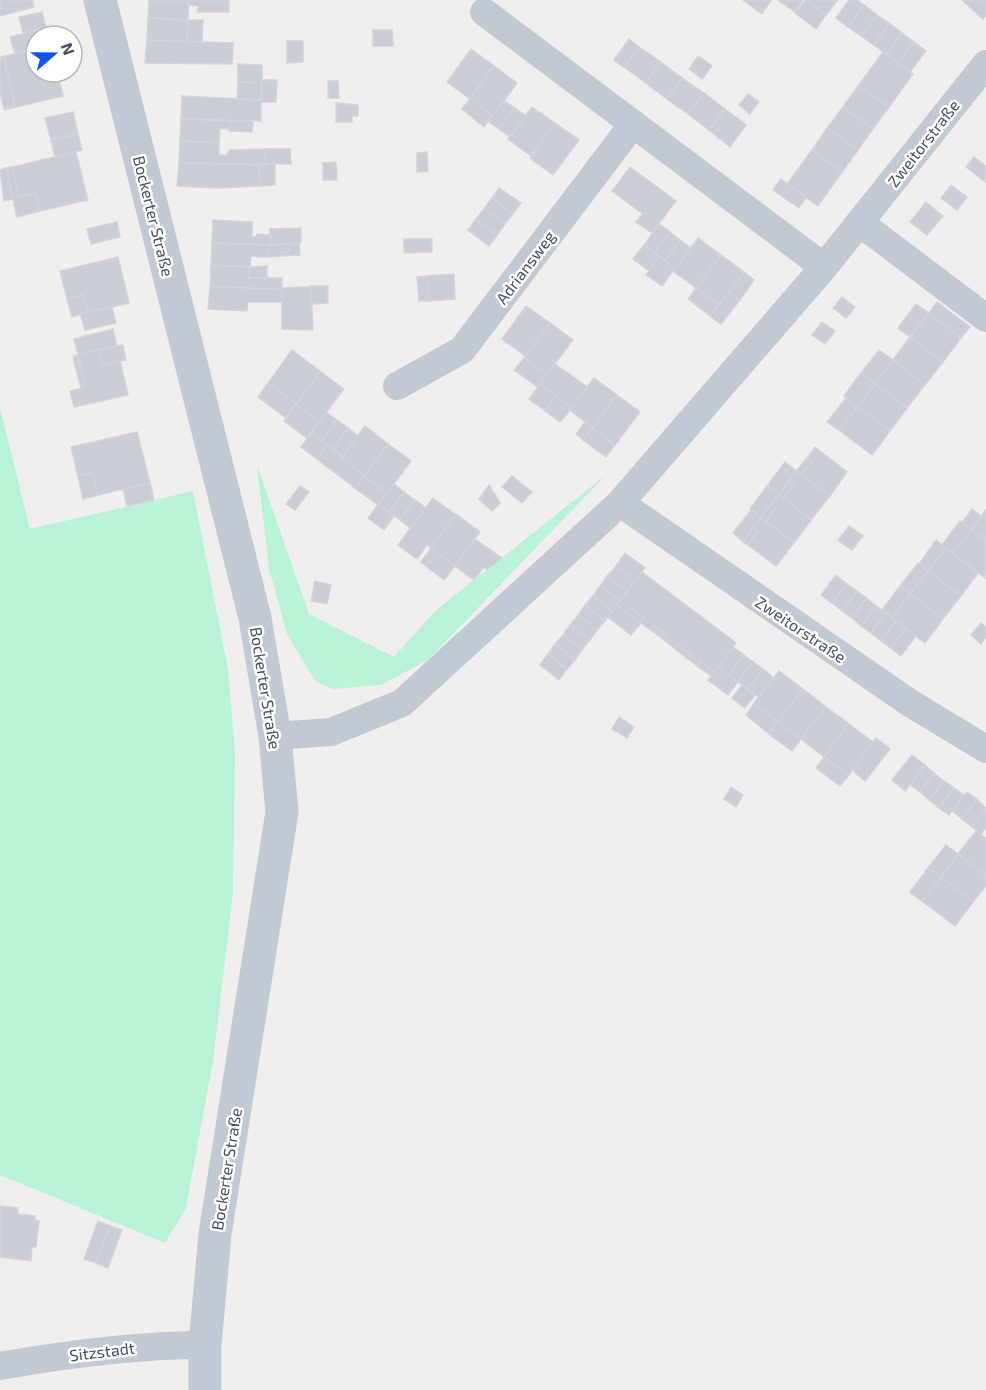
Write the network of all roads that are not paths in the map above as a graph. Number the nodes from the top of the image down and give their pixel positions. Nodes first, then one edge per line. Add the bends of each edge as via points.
1 (100, 0) edge
2 (484, 12) dead end
3 (986, 63) edge
4 (633, 124) junction
5 (860, 224) junction
6 (824, 267) junction
7 (986, 318) edge
8 (397, 386) dead end
9 (620, 503) junction
10 (275, 736) junction
11 (986, 749) edge
12 (205, 1345) junction
13 (0, 1366) edge
14 (205, 1390) edge

1 - 10 street, Bockerter Straße via 255,618
2 - 4 street
3 - 5 street, Zweitorstraße
4 - 6 street
4 - 8 street, Adriansweg via 462,350
5 - 6 street, Zweitorstraße
5 - 7 street
6 - 9 street, Zweitorstraße
9 - 10 street, Zweitorstraße via 402,703 331,732
9 - 11 street, Zweitorstraße via 910,703
10 - 12 street, Bockerter Straße via 282,812 215,1234
12 - 13 street, Sitzstadt via 152,1345
12 - 14 street, Bockerter Straße

